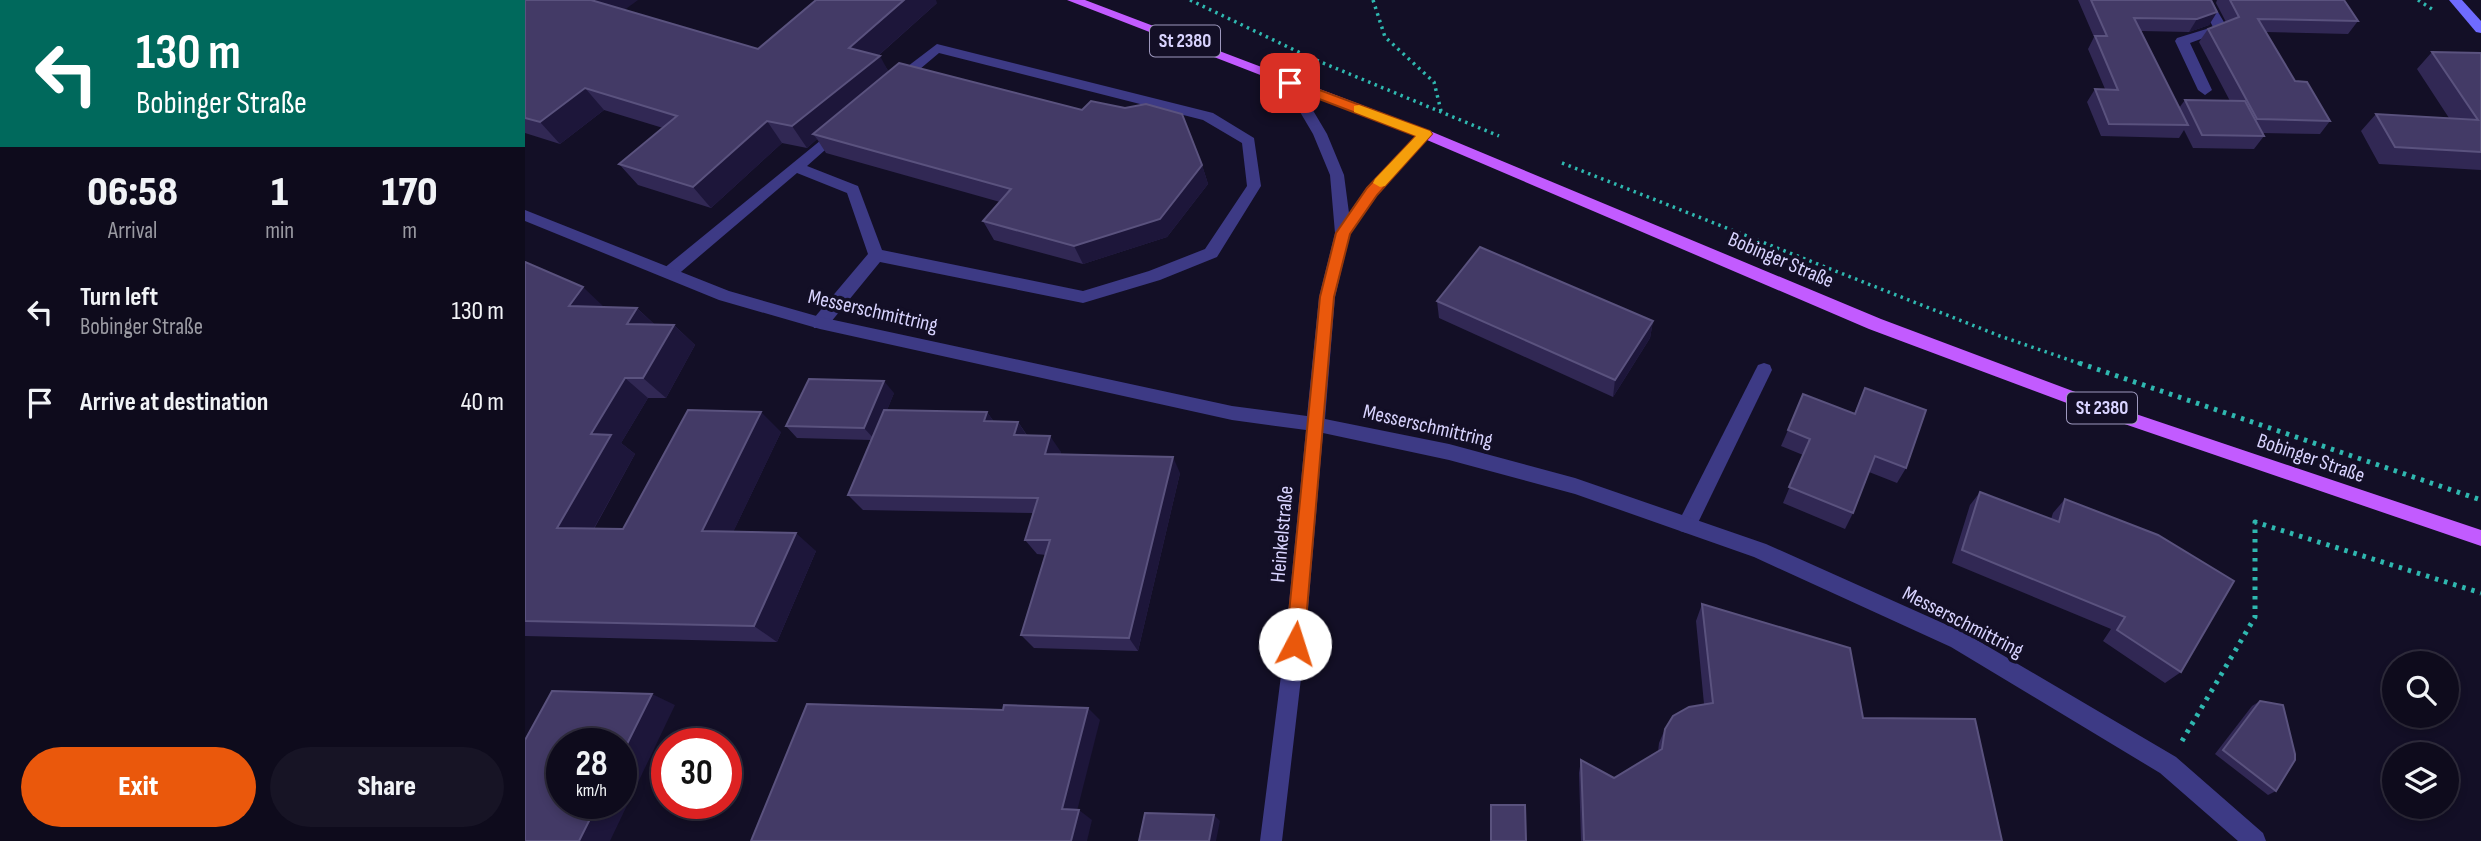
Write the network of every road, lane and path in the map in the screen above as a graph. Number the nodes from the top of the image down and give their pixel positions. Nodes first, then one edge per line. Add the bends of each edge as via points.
1 (1073, 0) edge
2 (1190, 0) edge
3 (1373, 0) edge
4 (2205, 0) edge
5 (2455, 0) edge
6 (2480, 27) edge
7 (1290, 83) junction
8 (886, 90) edge
9 (2205, 90) dead end
10 (1441, 110) junction
11 (846, 124) edge
12 (1425, 134) junction
13 (1500, 137) dead end
14 (1562, 163) dead end
15 (796, 166) junction
16 (525, 215) edge
17 (1343, 233) junction
18 (876, 255) junction
19 (669, 273) junction
20 (820, 323) junction
21 (1764, 369) dead end
22 (1315, 424) junction
23 (2481, 500) edge
24 (1687, 525) junction
25 (2481, 538) edge
26 (2481, 593) edge
27 (2168, 765) junction
28 (1271, 841) edge
29 (2255, 841) edge

1 - 7 main road, Bobinger Straße / St 2380
2 - 10 path via 1311,58
3 - 10 path via 1385,37 1434,82
4 - 9 street via 2221,29 2182,41
5 - 6 street
7 - 12 main road, Bobinger Straße / St 2380
7 - 17 street, Heinkelstraße via 1320,134 1337,176
8 - 18 street via 937,48 1208,116 1249,141 1254,186 1211,253 1083,297
10 - 12 path
10 - 13 path
11 - 15 street
12 - 17 street, Heinkelstraße via 1372,191
12 - 25 main road, Bobinger Straße / St 2380 via 1875,324 2125,417
14 - 23 path via 2000,336
15 - 18 street via 853,190
15 - 19 street
16 - 19 street, Messerschmittring
17 - 22 street, Heinkelstraße via 1327,297
18 - 20 street
19 - 20 street, Messerschmittring via 725,296
20 - 22 street, Messerschmittring via 1232,413
21 - 24 street
22 - 24 street, Messerschmittring via 1562,482
22 - 28 street, Heinkelstraße
24 - 27 street, Messerschmittring via 1759,550 1958,640
26 - 27 path via 2255,522 2255,617
27 - 29 street, Messerschmittring

